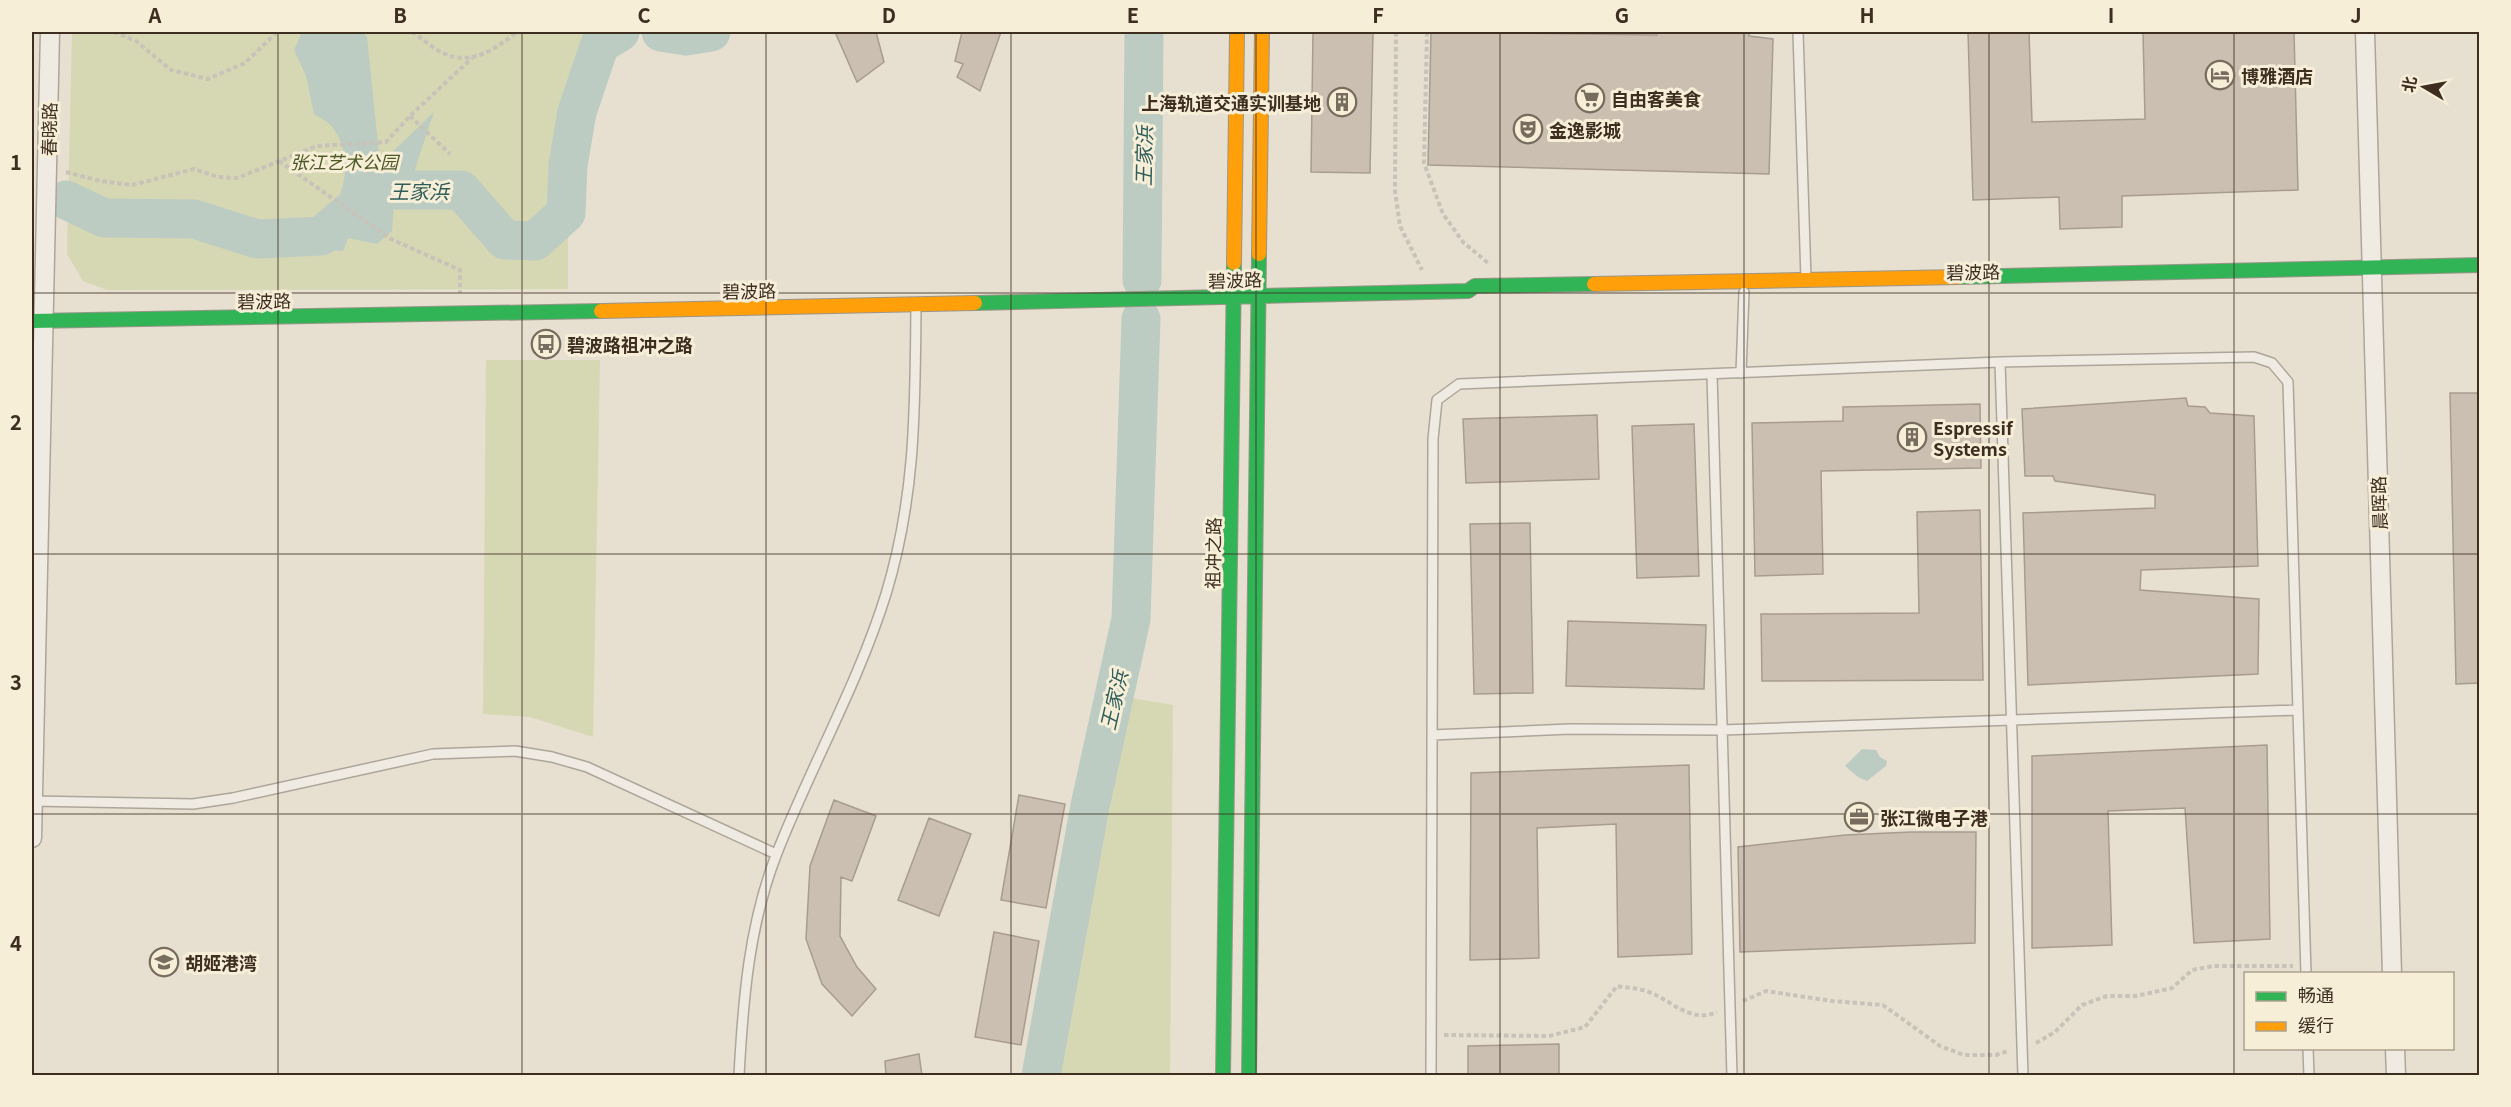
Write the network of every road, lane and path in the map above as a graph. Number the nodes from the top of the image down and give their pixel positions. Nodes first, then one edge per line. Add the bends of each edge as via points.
1 (50, 32) edge
2 (114, 32) edge
3 (277, 32) edge
4 (412, 32) edge
5 (517, 32) edge
6 (1237, 32) edge
7 (1262, 32) edge
8 (1395, 32) edge
9 (1427, 32) edge
10 (1798, 32) edge
11 (2365, 32) edge
12 (472, 58) junction
13 (410, 116) junction
14 (450, 154) dead end
15 (278, 160) junction
16 (70, 172) dead end
17 (1492, 265) dead end
18 (2480, 265) edge
19 (2371, 274) junction
20 (2480, 278) edge
21 (1806, 286) junction
22 (1435, 291) junction
23 (1468, 291) junction
24 (1744, 292) junction
25 (1232, 297) junction
26 (1258, 297) junction
27 (916, 303) junction
28 (459, 315) junction
29 (38, 321) edge
30 (2001, 362) junction
31 (1741, 373) junction
32 (1712, 374) junction
33 (2298, 710) junction
34 (2011, 718) junction
35 (1722, 730) junction
36 (1432, 735) junction
37 (32, 801) edge
38 (32, 838) edge
39 (776, 854) junction
40 (2306, 970) edge
41 (2392, 972) edge
42 (1730, 1006) junction
43 (1431, 1035) junction
44 (2022, 1047) junction
45 (2308, 1050) edge
46 (2395, 1050) edge
47 (739, 1076) edge
48 (1223, 1076) edge
49 (1249, 1076) edge
50 (1431, 1076) edge
51 (1732, 1076) edge
52 (2023, 1076) edge
53 (2309, 1076) edge
54 (2396, 1076) edge

1 - 29 street, 春晓路
2 - 3 path via 136,41 171,70 208,79 245,63
4 - 12 path via 445,54
5 - 12 path via 492,51
6 - 25 street, 祖冲之路
7 - 26 street
8 - 22 path via 1395,191 1400,226
9 - 17 path via 1424,163 1443,214 1463,242
10 - 21 lane
11 - 19 street, 晨晖路
12 - 13 path
13 - 14 path
13 - 15 path via 386,142 317,146
15 - 16 path via 237,178 194,170 132,185
15 - 28 path via 391,239 460,270
18 - 19 street, 碧波路
19 - 20 street, 碧波路
19 - 21 street, 碧波路
19 - 41 street, 晨晖路
21 - 23 street, 碧波路 via 1475,286
21 - 24 street, 碧波路
22 - 23 street, 碧波路
22 - 26 street, 碧波路
23 - 24 street, 碧波路 via 1475,296
24 - 31 lane
25 - 26 street, 碧波路
25 - 27 street, 碧波路
25 - 48 street, 祖冲之路
26 - 49 street
27 - 28 street, 碧波路
27 - 39 lane via 914,431 901,534 862,662
28 - 29 street, 碧波路
29 - 37 street, 春晓路
30 - 31 lane
30 - 33 lane via 2254,357 2272,363 2288,382
30 - 34 lane
31 - 32 lane
32 - 35 lane
32 - 36 lane via 1459,384 1437,400 1433,439
33 - 34 lane
33 - 40 lane
34 - 35 lane
34 - 44 lane
35 - 36 lane via 1570,729
35 - 42 lane
36 - 43 lane
37 - 38 street, 春晓路
37 - 39 lane via 194,804 433,754 515,751 587,767
39 - 47 lane via 756,923 744,992
40 - 44 path via 2213,966 2192,970 2172,988 2136,996 2107,996 2082,1005 2055,1032
42 - 43 path via 1712,1014 1686,1014 1647,991 1617,986 1585,1027 1549,1036
42 - 44 path via 1766,991 1883,1005 1940,1046 1964,1055 1996,1054
42 - 51 lane
43 - 50 lane
44 - 52 lane
45 - 53 lane
46 - 54 street

